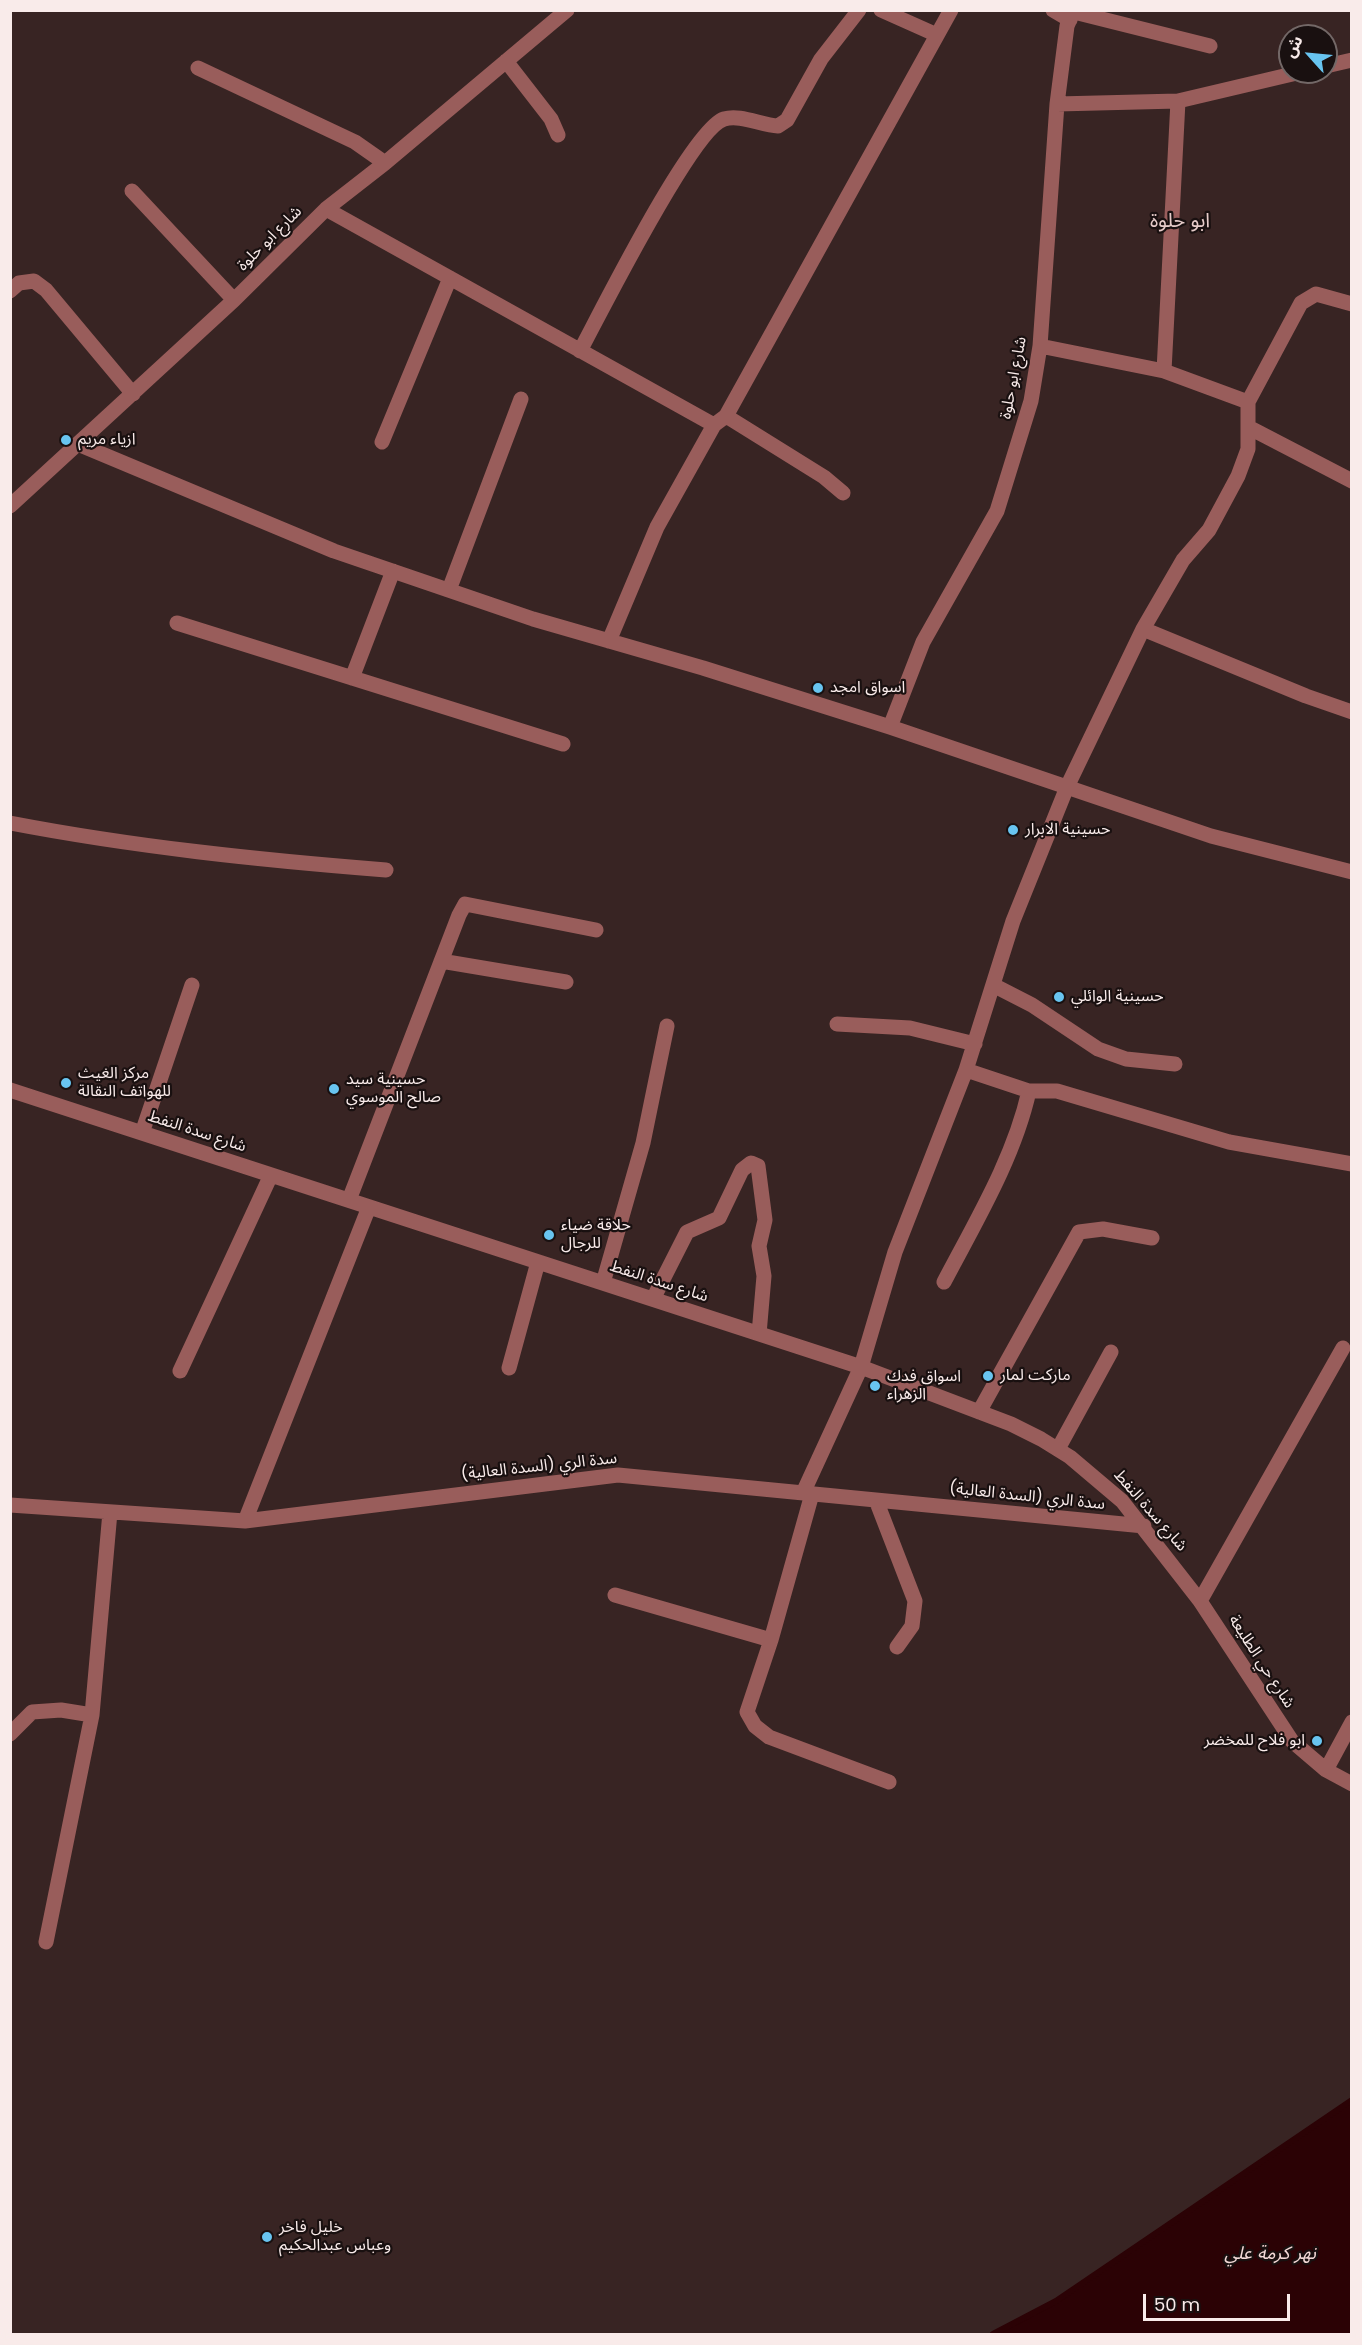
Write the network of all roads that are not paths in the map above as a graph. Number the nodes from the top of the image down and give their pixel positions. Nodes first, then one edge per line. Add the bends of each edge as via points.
1 (567, 10) edge
2 (859, 10) edge
3 (880, 10) edge
4 (951, 10) edge
5 (1053, 10) edge
6 (1072, 14) edge
7 (937, 35) junction
8 (1210, 46) dead end
9 (506, 61) junction
10 (198, 68) dead end
11 (1278, 77) edge
12 (1178, 101) junction
13 (1057, 104) junction
14 (558, 135) dead end
15 (385, 163) junction
16 (132, 191) dead end
17 (326, 208) junction
18 (450, 278) junction
19 (10, 291) edge
20 (234, 300) junction
21 (1352, 304) edge
22 (1040, 346) junction
23 (580, 351) junction
24 (1164, 370) junction
25 (133, 394) junction
26 (521, 399) dead end
27 (1248, 402) junction
28 (720, 421) junction
29 (1250, 428) junction
30 (382, 442) dead end
31 (78, 444) junction
32 (1352, 481) edge
33 (843, 493) dead end
34 (11, 504) edge
35 (393, 571) junction
36 (449, 590) junction
37 (177, 623) dead end
38 (1143, 629) junction
39 (609, 641) junction
40 (352, 678) junction
41 (1352, 712) edge
42 (891, 727) junction
43 (563, 744) dead end
44 (1067, 787) junction
45 (10, 823) edge
46 (386, 870) dead end
47 (1352, 872) edge
48 (596, 930) dead end
49 (441, 961) junction
50 (566, 982) dead end
51 (192, 985) dead end
52 (993, 985) junction
53 (837, 1024) dead end
54 (667, 1026) dead end
55 (975, 1044) junction
56 (1175, 1064) dead end
57 (966, 1070) junction
58 (10, 1090) edge
59 (1029, 1091) junction
60 (142, 1133) junction
61 (1352, 1164) edge
62 (271, 1175) junction
63 (349, 1200) junction
64 (369, 1207) junction
65 (1152, 1238) dead end
66 (538, 1262) junction
67 (944, 1282) dead end
68 (603, 1283) junction
69 (653, 1299) junction
70 (759, 1334) junction
71 (1343, 1348) dead end
72 (1112, 1352) dead end
73 (861, 1367) junction
74 (509, 1368) dead end
75 (180, 1371) dead end
76 (979, 1412) junction
77 (1058, 1449) junction
78 (807, 1493) junction
79 (876, 1500) junction
80 (10, 1505) edge
81 (110, 1512) junction
82 (245, 1521) junction
83 (1144, 1527) junction
84 (615, 1595) dead end
85 (1200, 1601) junction
86 (771, 1640) junction
87 (897, 1647) dead end
88 (92, 1715) junction
89 (1352, 1722) edge
90 (10, 1734) edge
91 (1326, 1770) junction
92 (889, 1782) dead end
93 (1352, 1784) edge
94 (46, 1942) dead end

1 - 9 street, شارع ابو حلوة
2 - 23 street via 821,59 787,120 778,126 735,118 715,123 677,174
3 - 7 street
4 - 7 street
5 - 6 street
6 - 8 street
6 - 13 street, شارع ابو حلوة
7 - 28 street
9 - 14 street via 551,119
9 - 15 street, شارع ابو حلوة
10 - 15 street via 355,142
11 - 12 street
12 - 13 street
12 - 24 street
13 - 22 street, شارع ابو حلوة
15 - 17 street, شارع ابو حلوة
16 - 20 street
17 - 18 street
17 - 20 street, شارع ابو حلوة
18 - 23 street
18 - 30 street
19 - 25 street via 19,283 34,281 46,290
20 - 25 street, شارع ابو حلوة
21 - 27 street via 1316,294 1301,303
22 - 24 street
22 - 42 street, شارع ابو حلوة via 1030,401 997,512 923,642
23 - 28 street
24 - 27 street
25 - 31 street, شارع ابو حلوة
26 - 36 street
27 - 29 street
28 - 33 street via 824,477
28 - 39 street via 657,527
29 - 32 street
29 - 38 street via 1248,449 1238,476 1214,521 1183,560
31 - 34 street, شارع ابو حلوة
31 - 35 street via 334,551
35 - 36 street
35 - 40 street
36 - 39 street
37 - 40 street
38 - 41 street
38 - 44 street
39 - 42 street
40 - 43 street
42 - 44 street
44 - 47 street via 1211,836
44 - 52 street via 1013,921
45 - 46 street via 241,858
48 - 49 street via 465,904
49 - 50 street
49 - 63 street
51 - 60 street
52 - 55 street
52 - 56 street via 1032,1005 1098,1049 1126,1059
53 - 55 street via 910,1028
54 - 68 street via 643,1143
55 - 57 street
57 - 59 street
57 - 73 street via 895,1252
58 - 60 street, شارع سدة النفط
59 - 61 street via 1057,1091 1229,1142
59 - 67 street via 1021,1124
60 - 62 street, شارع سدة النفط
62 - 63 street, شارع سدة النفط
62 - 75 street
63 - 64 street, شارع سدة النفط
64 - 66 street, شارع سدة النفط
64 - 82 street
65 - 76 street via 1103,1229 1079,1232
66 - 68 street, شارع سدة النفط
66 - 74 street
68 - 69 street, شارع سدة النفط
69 - 70 street, شارع سدة النفط
69 - 70 street via 687,1232 718,1218 742,1170 751,1163 758,1166 765,1220 759,1246 765,1276
70 - 73 street, شارع سدة النفط
71 - 85 street
72 - 77 street
73 - 76 street, شارع سدة النفط
73 - 78 street
76 - 77 street, شارع سدة النفط
77 - 83 street, شارع سدة النفط via 1097,1477
78 - 79 street, سدة الري (السدة العالية)
78 - 82 street, سدة الري (السدة العالية) via 618,1475
78 - 86 street
79 - 83 street, سدة الري (السدة العالية)
79 - 87 street via 915,1601 912,1626
80 - 81 street, سدة الري (السدة العالية)
81 - 82 street, سدة الري (السدة العالية)
81 - 88 street
83 - 85 street, شارع سدة النفط
84 - 86 street
85 - 91 street, شارع حي الطليعة via 1283,1729 1302,1752
86 - 92 street via 747,1712 755,1726 769,1737
88 - 90 street via 61,1710 32,1712
88 - 94 street
89 - 91 street
91 - 93 street, شارع حي الطليعة

